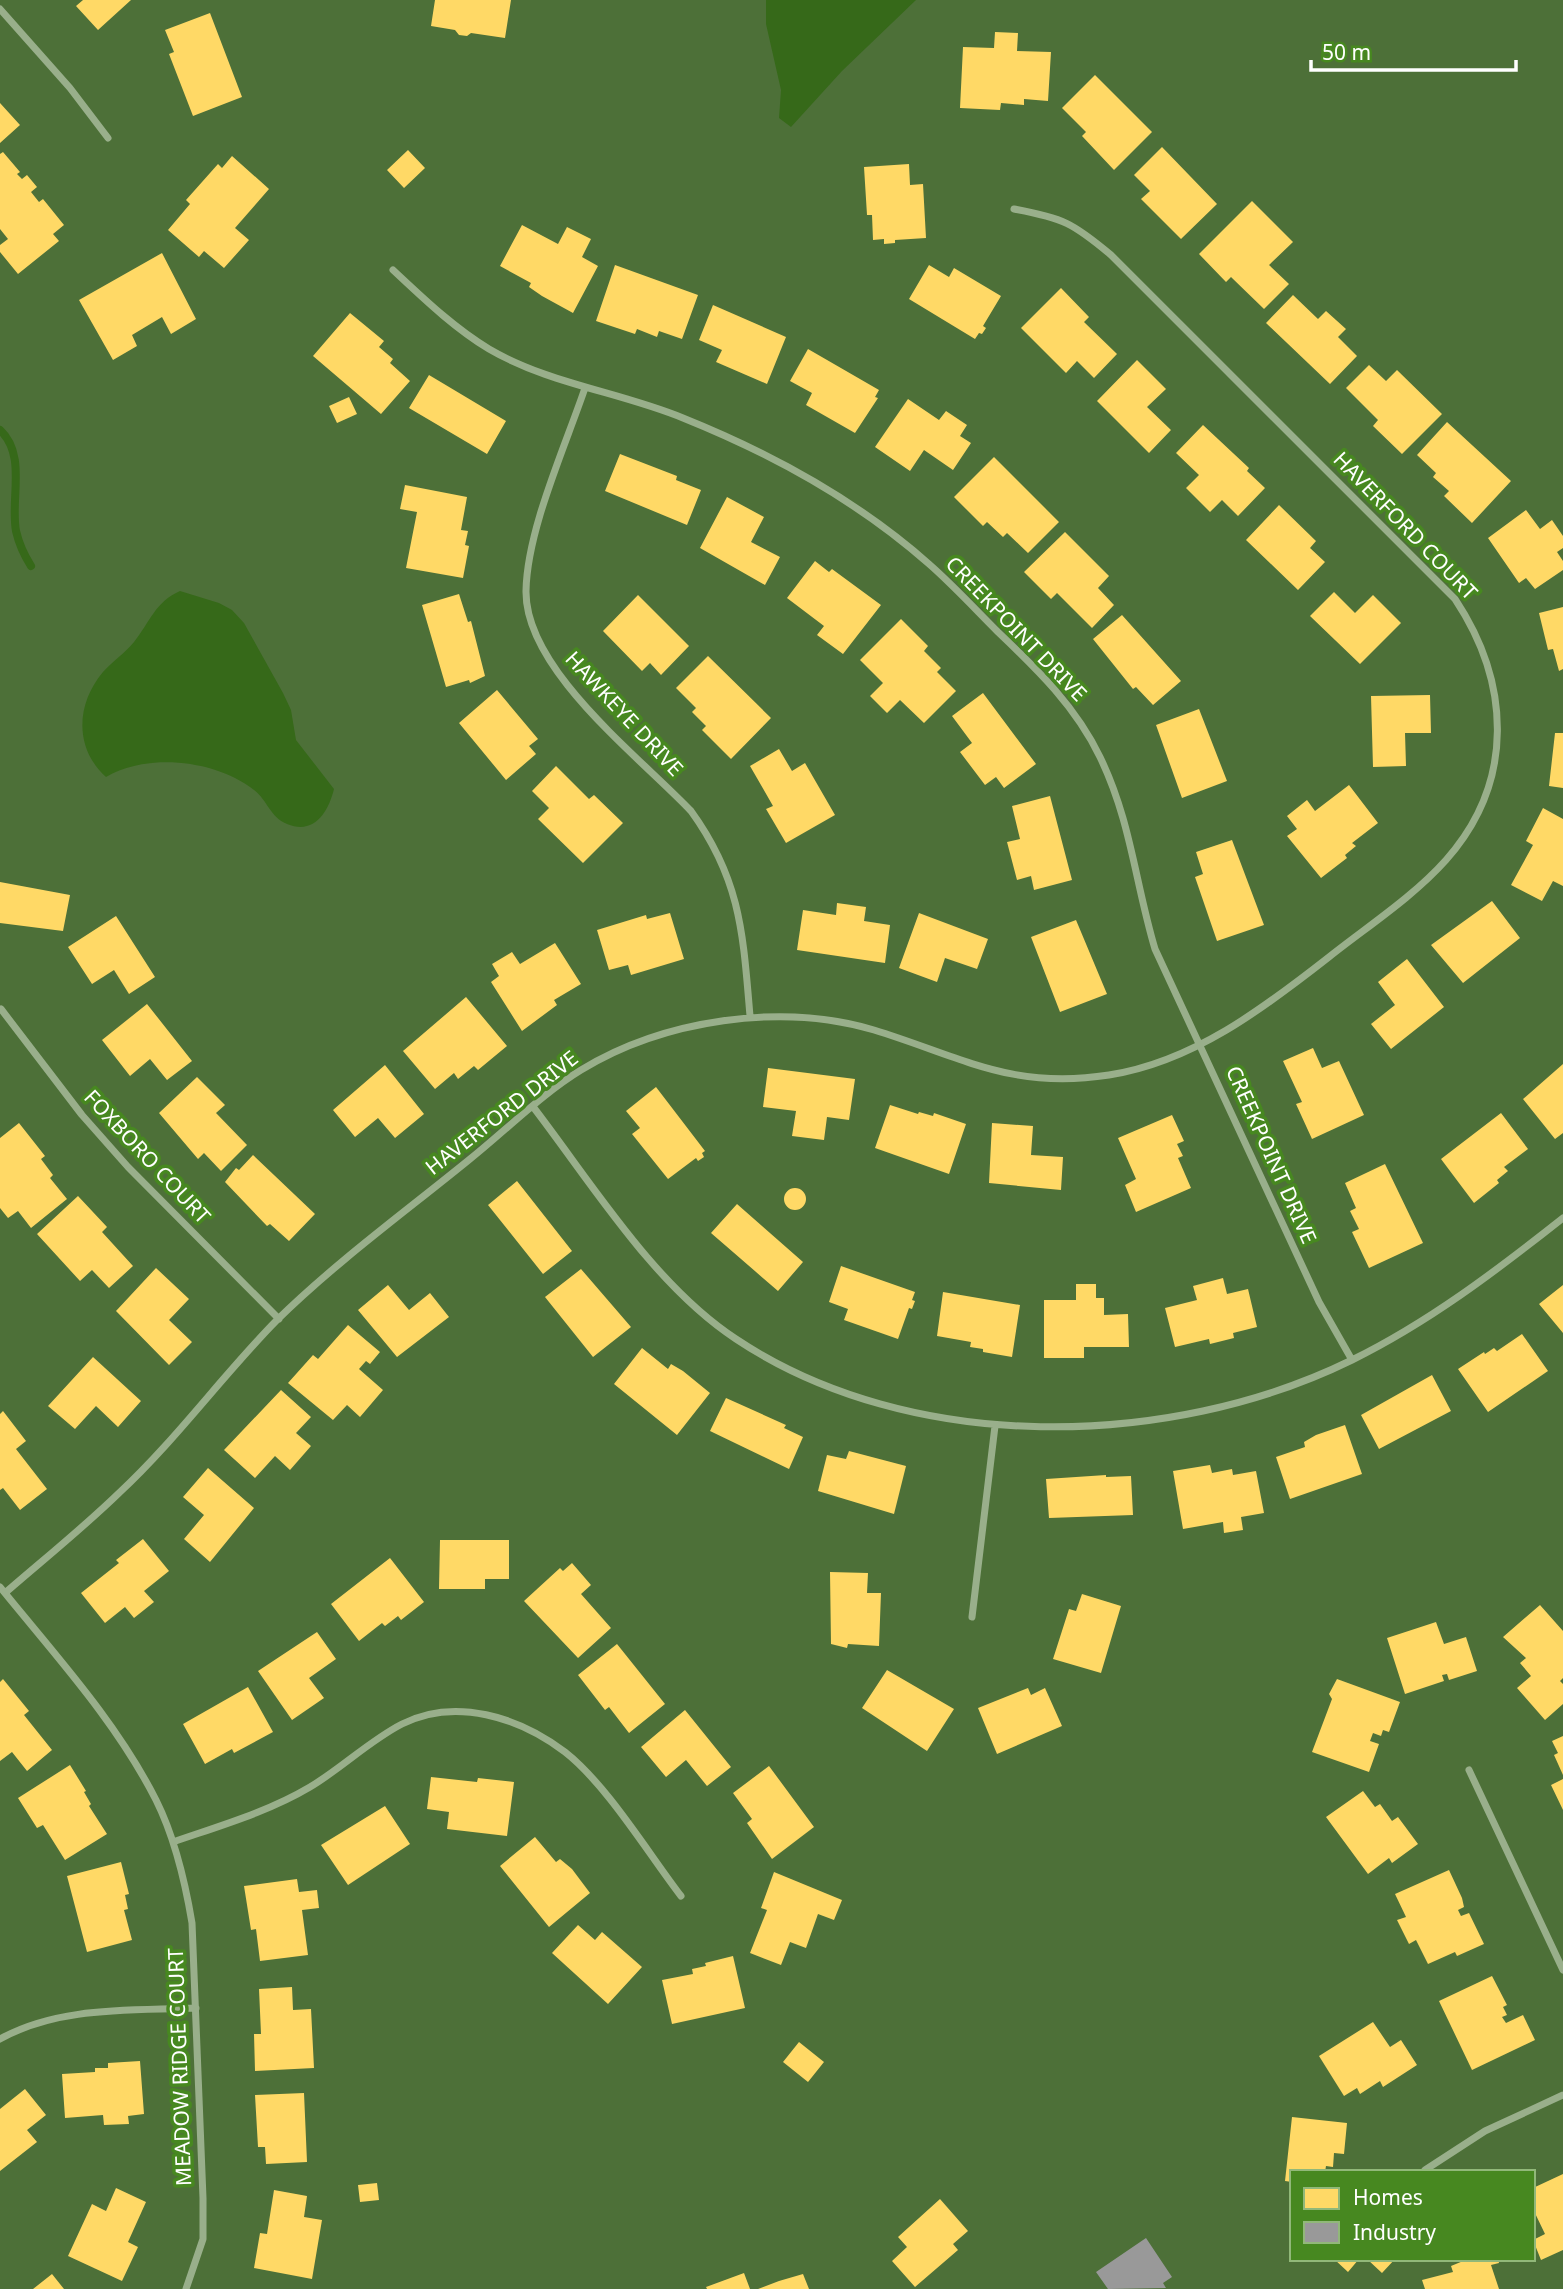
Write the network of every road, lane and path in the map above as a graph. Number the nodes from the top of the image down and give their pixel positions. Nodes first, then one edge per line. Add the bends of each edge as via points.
1 (0, 9) edge
2 (108, 138) dead end
3 (1014, 209) dead end
4 (393, 270) dead end
5 (585, 388) junction
6 (1, 1009) edge
7 (750, 1016) junction
8 (1201, 1044) junction
9 (534, 1108) junction
10 (1563, 1218) edge
11 (279, 1319) junction
12 (1352, 1360) junction
13 (995, 1426) junction
14 (2, 1590) edge
15 (972, 1617) dead end
16 (1469, 1770) dead end
17 (173, 1842) junction
18 (681, 1896) dead end
19 (1563, 1969) edge
20 (196, 2008) junction
21 (0, 2039) edge
22 (1563, 2095) edge
23 (1426, 2170) edge
24 (186, 2289) edge

1 - 2 street
3 - 8 street, HAVERFORD COURT via 1058,217 1111,255 1455,598 1488,660 1498,721 1496,754 1488,786 1464,837 1445,862 1275,1000
4 - 5 street, CREEKPOINT DRIVE via 489,349
5 - 7 street, HAWKEYE DRIVE via 531,557 526,594 532,621 554,669 691,811 712,842 741,918
5 - 8 street, CREEKPOINT DRIVE via 681,417 824,489 928,563 1057,691 1079,719 1115,790 1129,830 1155,949
6 - 11 street, FOXBORO COURT via 128,1167
7 - 8 street, HAVERFORD DRIVE via 871,1029 1013,1077 1110,1075
7 - 9 street, HAVERFORD DRIVE via 699,1024 617,1054 580,1070
8 - 12 street, CREEKPOINT DRIVE via 1319,1302
9 - 11 street, HAVERFORD DRIVE
9 - 13 street via 663,1274 735,1339 781,1366 881,1403
10 - 12 street via 1491,1276
11 - 14 street, HAVERFORD DRIVE via 119,1494
12 - 13 street via 1249,1401 1192,1414 1098,1426
13 - 15 street
14 - 17 street, MEADOW RIDGE COURT via 105,1717 156,1800
16 - 19 street
17 - 18 street via 281,1804 400,1725 426,1713 468,1712 506,1719 566,1753
17 - 20 street, MEADOW RIDGE COURT via 192,1923
20 - 21 street via 38,2021
20 - 24 street, MEADOW RIDGE COURT via 203,2239
22 - 23 street via 1485,2131

